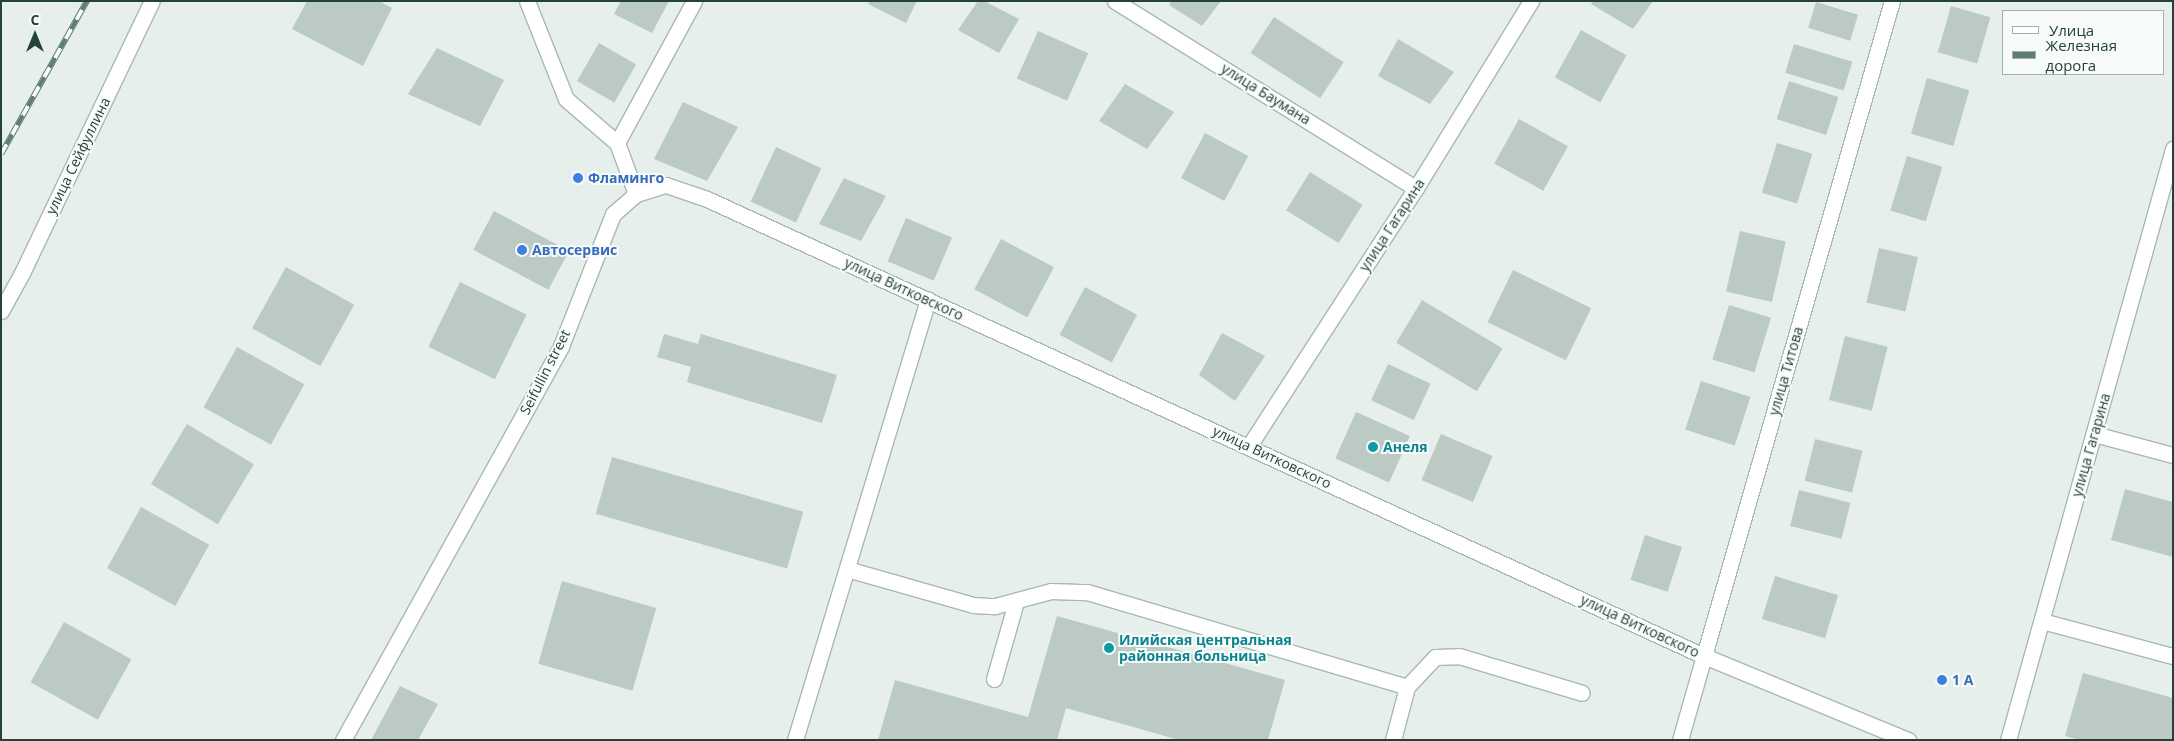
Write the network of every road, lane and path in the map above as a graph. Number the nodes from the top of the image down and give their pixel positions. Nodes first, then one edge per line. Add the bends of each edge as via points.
1 (152, 1) edge
2 (528, 1) edge
3 (694, 1) edge
4 (1115, 1) edge
5 (1530, 1) edge
6 (1892, 1) edge
7 (617, 143) junction
8 (2173, 150) edge
9 (1416, 188) junction
10 (636, 194) junction
11 (928, 300) junction
12 (1, 311) edge
13 (2094, 434) junction
14 (1249, 446) junction
15 (2173, 455) edge
16 (847, 569) junction
17 (1016, 602) junction
18 (2042, 621) junction
19 (1704, 656) junction
20 (2173, 656) edge
21 (994, 679) dead end
22 (1406, 687) junction
23 (1582, 693) dead end
24 (343, 740) edge
25 (796, 740) edge
26 (1393, 740) edge
27 (1680, 740) edge
28 (1908, 740) edge
29 (2008, 740) edge

1 - 12 street, улица Сейфуллина
2 - 7 street via 566,99
3 - 7 street
4 - 9 street, улица Баумана
5 - 9 street, улица Гагарина
6 - 19 street, улица Титова
7 - 10 street
8 - 13 street, улица Гагарина
9 - 14 street, улица Гагарина
10 - 11 street, улица Витковского via 666,185 707,199
10 - 24 street, Seifullin street via 613,214 561,346
11 - 14 street, улица Витковского
11 - 16 street
13 - 15 street
13 - 18 street, улица Гагарина
14 - 19 street, улица Витковского
16 - 17 street via 973,605 995,606
16 - 25 street
17 - 21 street
17 - 22 street via 1051,591 1087,592
18 - 20 street
18 - 29 street, улица Гагарина
19 - 27 street, улица Титова
19 - 28 street, улица Витковского
22 - 23 street via 1435,657 1459,656
22 - 26 street

